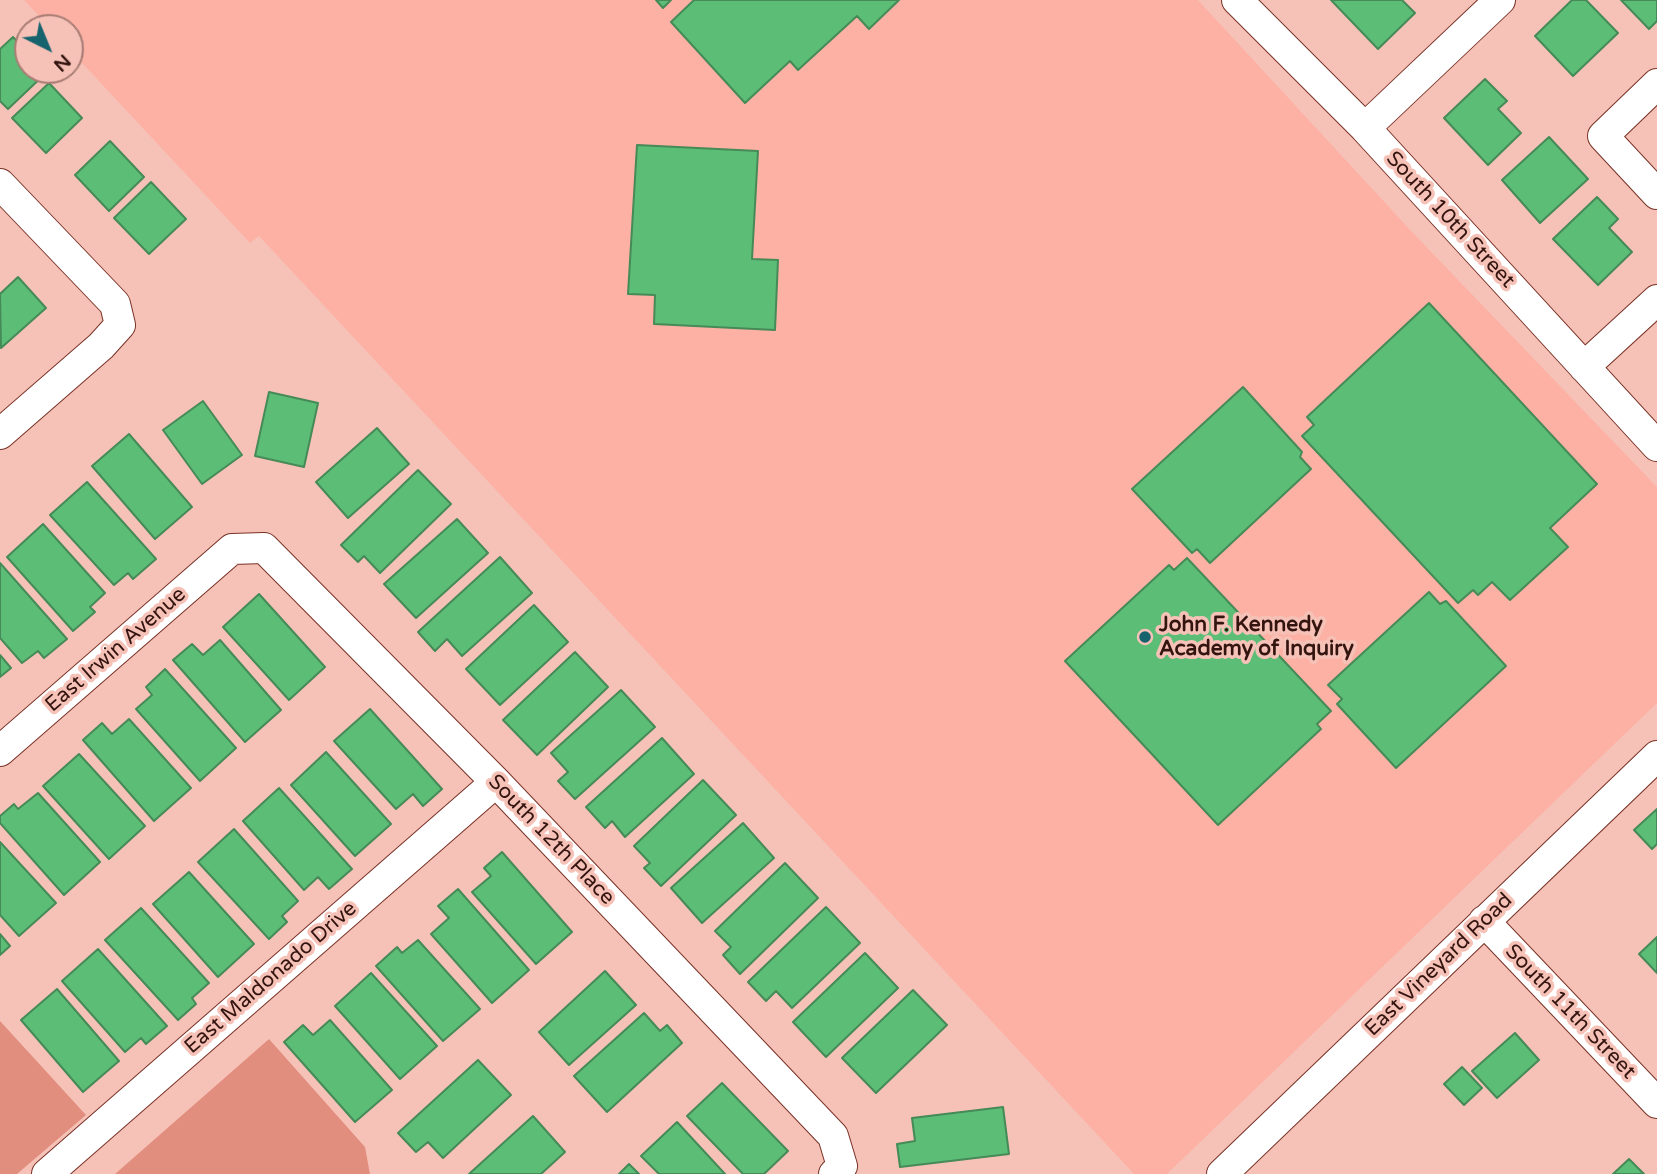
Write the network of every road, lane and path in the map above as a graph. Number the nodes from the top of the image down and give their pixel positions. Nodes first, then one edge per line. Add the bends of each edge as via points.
1 (1237, 0) edge
2 (1481, 6) edge
3 (1657, 84) edge
4 (1365, 128) junction
5 (0, 184) edge
6 (1657, 194) edge
7 (1657, 300) edge
8 (1584, 367) junction
9 (0, 434) edge
10 (1657, 446) edge
11 (232, 549) joint
12 (0, 751) edge
13 (1657, 756) edge
14 (496, 782) junction
15 (1484, 921) junction
16 (1651, 1084) edge
17 (838, 1170) edge
18 (47, 1174) edge
19 (1222, 1174) edge

1 - 4 street, South 10th Street
2 - 4 street
3 - 6 street via 1603,136
4 - 8 street, South 10th Street
5 - 9 street via 115,304 120,325
7 - 8 street
8 - 10 street, South 10th Street
11 - 12 street, East Irwin Avenue
11 - 14 street, South 12th Place via 264,548
13 - 15 street, East Vineyard Road
14 - 17 street, South 12th Place via 833,1136
14 - 18 street, East Maldonado Drive
15 - 16 street, South 11th Street
15 - 19 street, East Vineyard Road

